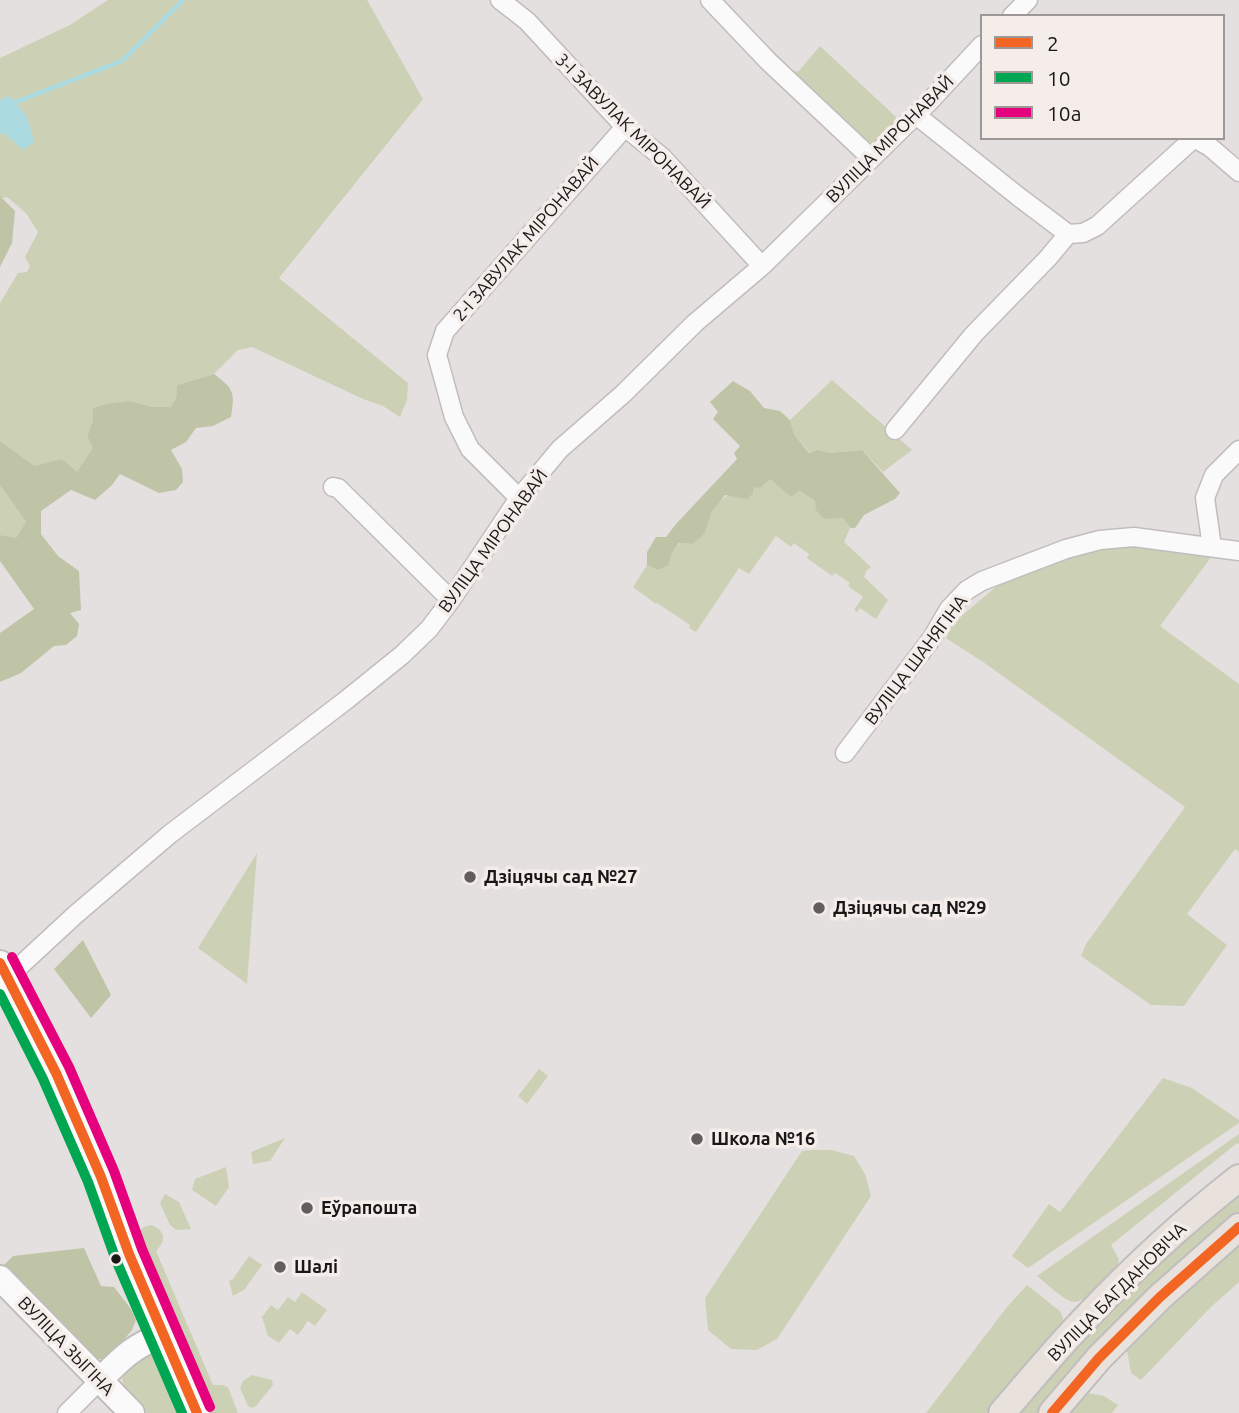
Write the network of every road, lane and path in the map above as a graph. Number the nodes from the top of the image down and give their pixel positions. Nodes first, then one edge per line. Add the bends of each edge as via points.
1 (500, 0) edge
2 (710, 0) edge
3 (1028, 0) edge
4 (1014, 14) edge
5 (980, 47) edge
6 (916, 115) junction
7 (625, 127) junction
8 (1192, 140) edge
9 (1198, 140) edge
10 (871, 158) junction
11 (1239, 172) edge
12 (1068, 234) junction
13 (762, 266) junction
14 (895, 430) dead end
15 (1239, 450) edge
16 (333, 487) dead end
17 (519, 498) junction
18 (1212, 547) junction
19 (1239, 551) edge
20 (450, 600) junction
21 (845, 753) dead end
22 (4, 970) edge
23 (1239, 1178) edge
24 (1239, 1227) edge
25 (0, 1278) edge
26 (163, 1335) junction
27 (100, 1380) junction
28 (66, 1413) edge
29 (132, 1413) edge
30 (197, 1413) edge
31 (1002, 1413) edge
32 (1052, 1413) edge

1 - 7 street, 3-І ЗАВУЛАК МІРОНАВАЙ via 527,21
2 - 10 street
3 - 4 street
5 - 6 street, ВУЛІЦА МІРОНАВАЙ
6 - 10 street, ВУЛІЦА МІРОНАВАЙ
6 - 12 street
7 - 13 street, 3-І ЗАВУЛАК МІРОНАВАЙ via 663,158
7 - 17 street, 2-І ЗАВУЛАК МІРОНАВАЙ via 445,331 437,355 454,417 470,449
8 - 12 street via 1097,226
9 - 11 street
10 - 13 street, ВУЛІЦА МІРОНАВАЙ
12 - 14 street via 974,334
13 - 17 street, ВУЛІЦА МІРОНАВАЙ via 560,449
15 - 18 street via 1214,475 1205,498
16 - 20 street
17 - 20 street, ВУЛІЦА МІРОНАВАЙ
18 - 19 street, ВУЛІЦА ШАНЯГІНА
18 - 21 street, ВУЛІЦА ШАНЯГІНА via 1134,537 1100,540 982,581 949,609
20 - 22 street, ВУЛІЦА МІРОНАВАЙ via 402,655 170,834
22 - 26 main road via 56,1073
23 - 31 main road, ВУЛІЦА БАГДАНОВІЧА via 1133,1270
24 - 32 main road, ВУЛІЦА БАГДАНОВІЧА via 1098,1358
25 - 27 main road, ВУЛІЦА ЗЫГІНА
26 - 27 main road via 127,1353
26 - 30 main road
27 - 28 street
27 - 29 main road, ВУЛІЦА ЗЫГІНА

